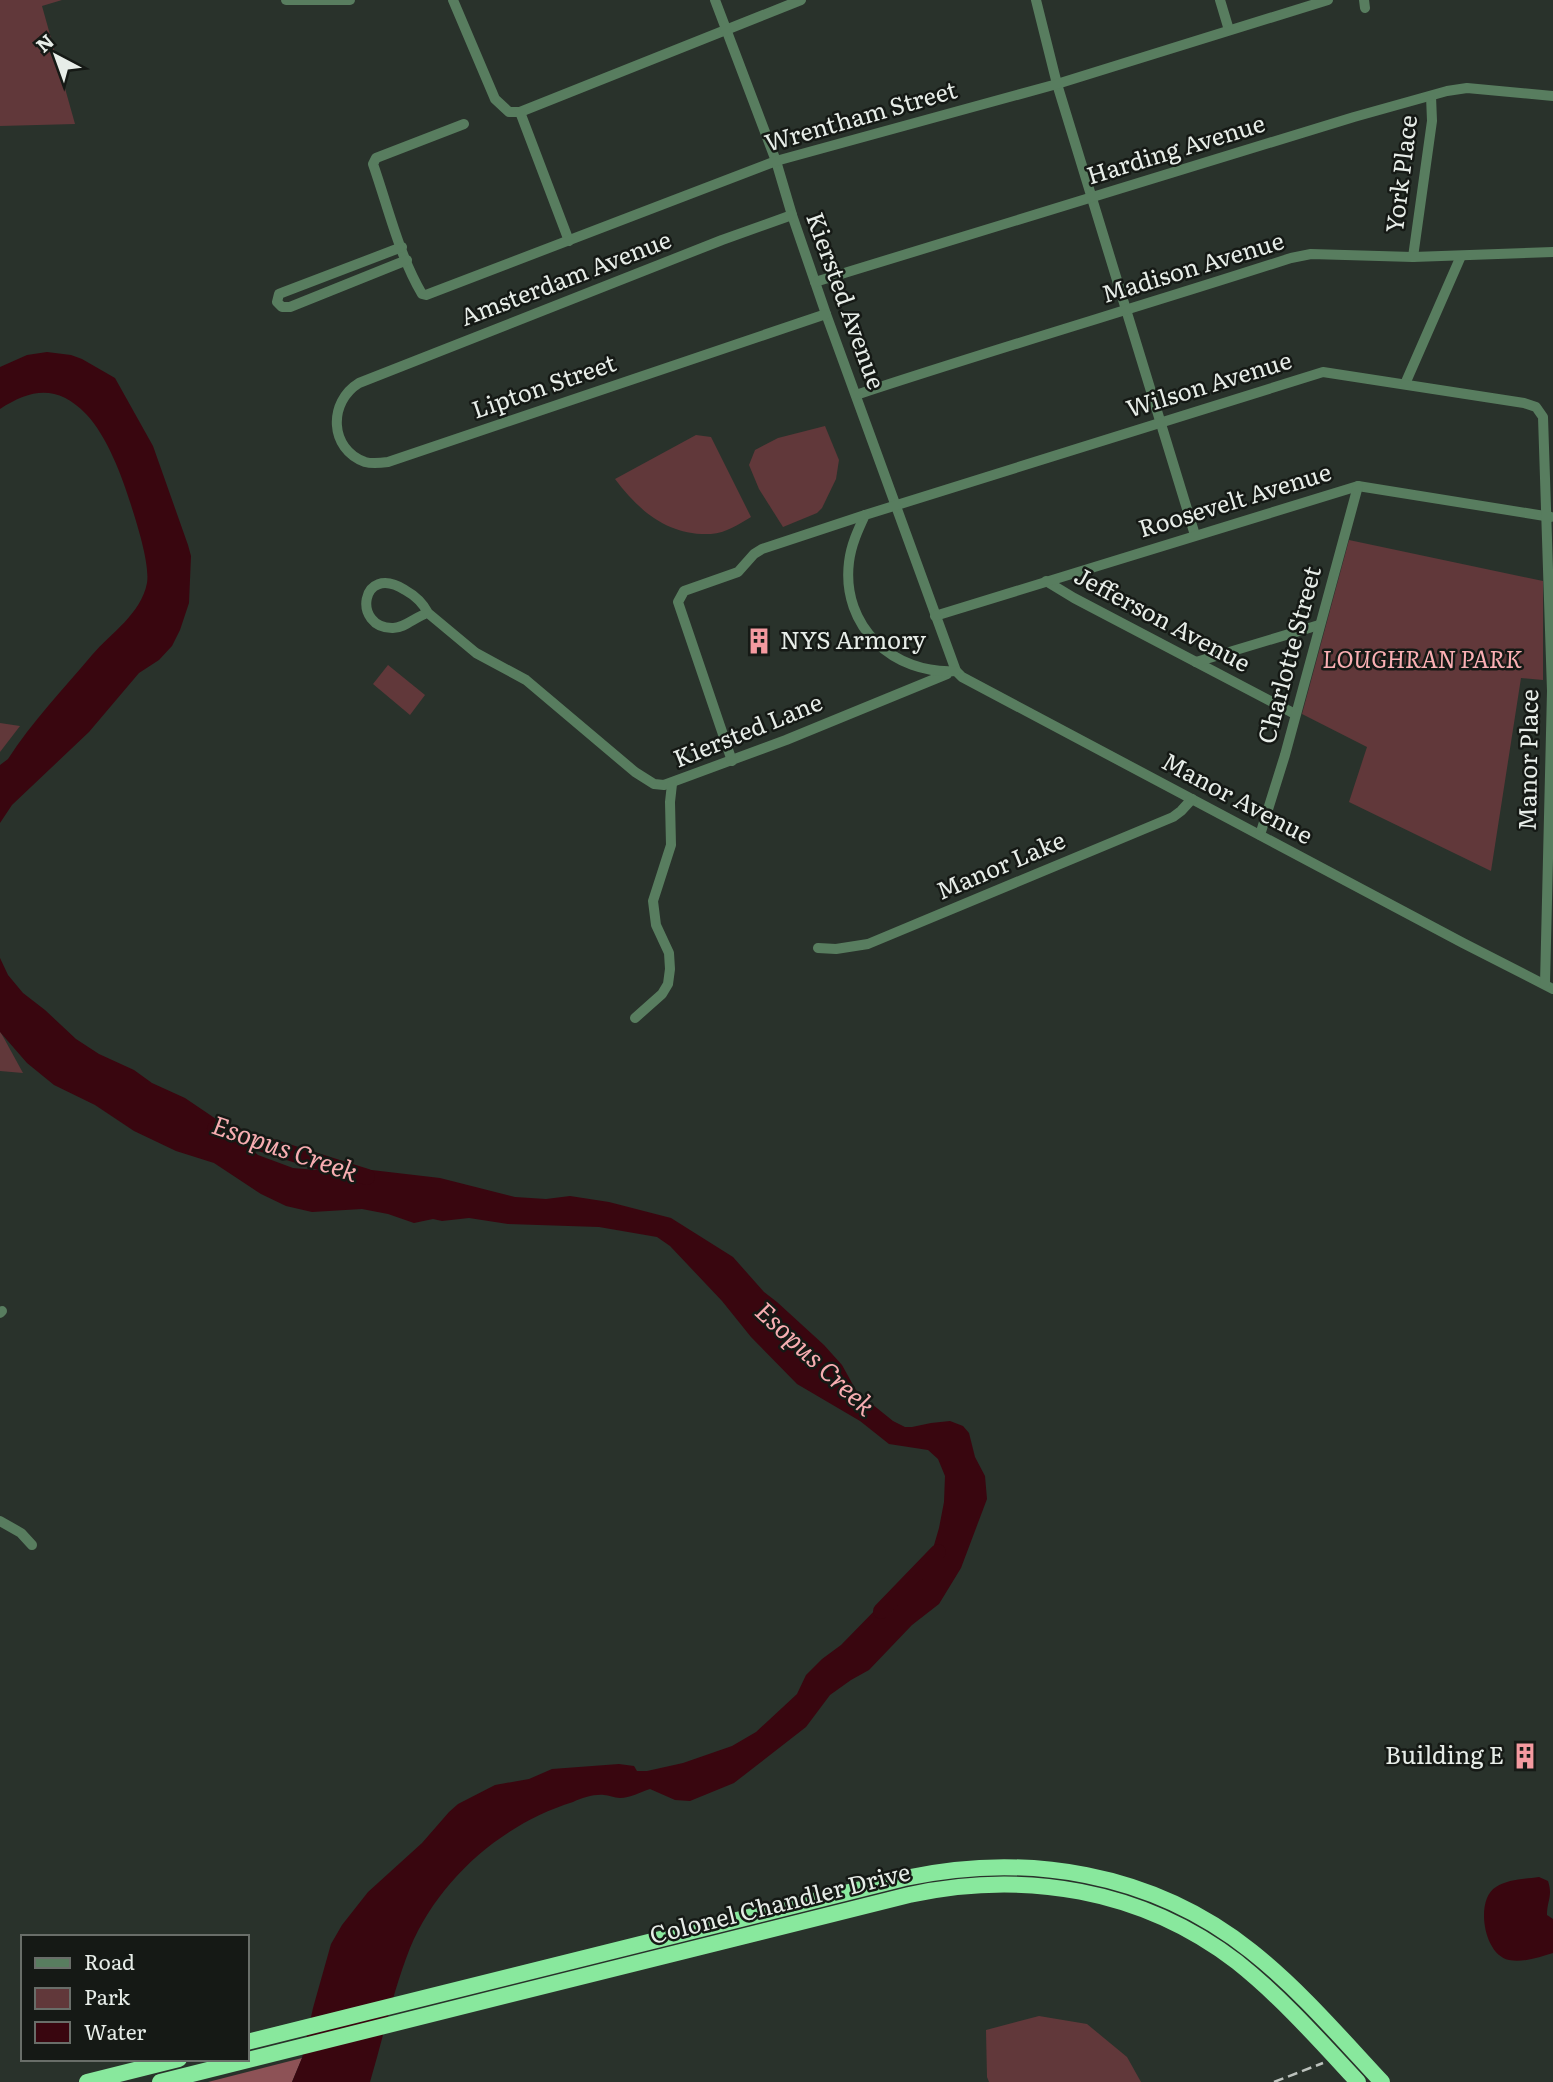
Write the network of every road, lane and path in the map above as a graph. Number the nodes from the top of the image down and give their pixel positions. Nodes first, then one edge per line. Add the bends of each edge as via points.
1 (286, 0) edge
2 (350, 0) edge
3 (453, 0) edge
4 (715, 0) edge
5 (801, 0) edge
6 (1036, 0) edge
7 (1220, 0) edge
8 (1328, 0) edge
9 (728, 29) junction
10 (1229, 30) junction
11 (1057, 84) junction
12 (1431, 96) junction
13 (1553, 96) edge
14 (520, 112) junction
15 (464, 124) dead end
16 (776, 161) junction
17 (1093, 198) junction
18 (792, 215) junction
19 (569, 241) junction
20 (402, 247) junction
21 (1553, 252) edge
22 (1461, 256) junction
23 (1413, 257) junction
24 (407, 260) junction
25 (815, 282) junction
26 (1128, 311) junction
27 (826, 314) junction
28 (1405, 384) junction
29 (356, 385) joint
30 (856, 395) junction
31 (1540, 411) joint
32 (1162, 422) junction
33 (1357, 486) junction
34 (895, 504) junction
35 (865, 515) junction
36 (1550, 517) edge
37 (1195, 535) junction
38 (1046, 581) junction
39 (428, 612) junction
40 (935, 616) junction
41 (1319, 625) junction
42 (1196, 662) junction
43 (956, 671) junction
44 (1295, 714) junction
45 (732, 761) junction
46 (672, 784) junction
47 (1192, 799) junction
48 (1260, 835) junction
49 (818, 948) dead end
50 (1549, 987) edge
51 (635, 1018) dead end
52 (0, 1521) edge
53 (32, 1545) dead end
54 (248, 2042) edge
55 (248, 2060) edge
56 (171, 2061) edge
57 (244, 2061) edge
58 (1379, 2079) edge
59 (1358, 2081) edge
60 (87, 2082) edge
61 (160, 2082) edge

1 - 2 street
3 - 14 street via 495,99 509,112
4 - 9 street, Kiersted Avenue
5 - 9 street
6 - 11 street
7 - 10 street
8 - 10 street, Wrentham Street
9 - 14 street
9 - 16 street, Kiersted Avenue
10 - 11 street, Wrentham Street
11 - 16 street, Wrentham Street
11 - 17 street
12 - 13 street, Harding Avenue via 1467,88
12 - 17 street, Harding Avenue
12 - 23 street, York Place via 1432,121
14 - 19 street
15 - 20 street via 375,159
16 - 18 street, Kiersted Avenue
16 - 19 street, Wrentham Street
17 - 25 street, Harding Avenue
17 - 26 street
18 - 25 street, Kiersted Avenue
18 - 29 street, Amsterdam Avenue
19 - 24 street, Wrentham Street via 426,295
20 - 24 street
20 - 24 street via 279,294 277,302 290,307
21 - 22 street, Madison Avenue
22 - 23 street, Madison Avenue
22 - 28 street
23 - 26 street, Madison Avenue via 1311,254
25 - 27 street, Kiersted Avenue
26 - 30 street, Madison Avenue
26 - 32 street
27 - 29 street, Lipton Street via 388,462 364,461 342,441 337,411
27 - 30 street, Kiersted Avenue
28 - 31 street, Wilson Avenue via 1524,403
28 - 32 street, Wilson Avenue via 1323,372
30 - 34 street, Kiersted Avenue
31 - 36 street, Manor Place
32 - 34 street, Wilson Avenue
32 - 37 street
33 - 36 street, Roosevelt Avenue
33 - 37 street, Roosevelt Avenue
33 - 41 street, Charlotte Street
34 - 35 street, Wilson Avenue
34 - 40 street, Kiersted Avenue
35 - 43 street via 848,576 856,613 866,631 880,647 908,664 936,672
35 - 45 street, Wilson Avenue via 762,548 738,572 679,596
36 - 50 street, Manor Place
37 - 38 street, Roosevelt Avenue
38 - 40 street, Roosevelt Avenue
38 - 42 street, Jefferson Avenue
39 - 39 street via 400,627 388,628 368,614 365,602 374,586 393,583
39 - 46 street, Kiersted Lane via 476,653 526,680 635,772 654,784
40 - 43 street
41 - 42 street
41 - 44 street, Charlotte Street
42 - 44 street, Jefferson Avenue
43 - 45 street, Kiersted Lane
43 - 47 street, Manor Avenue
44 - 48 street, Charlotte Street
45 - 46 street, Kiersted Lane
46 - 51 street via 671,845 653,901 656,925 669,953 668,984
47 - 48 street, Manor Avenue
47 - 49 street, Manor Lake via 1173,817 868,944
48 - 50 street, Manor Avenue
52 - 53 street
54 - 58 highway, Colonel Chandler Drive via 914,1876 1011,1866 1105,1879 1191,1912 1278,1975
55 - 59 highway, Colonel Chandler Drive via 927,1891 1019,1884 1061,1887 1108,1898 1183,1928 1238,1964
56 - 60 highway
57 - 61 highway, Colonel Chandler Drive

